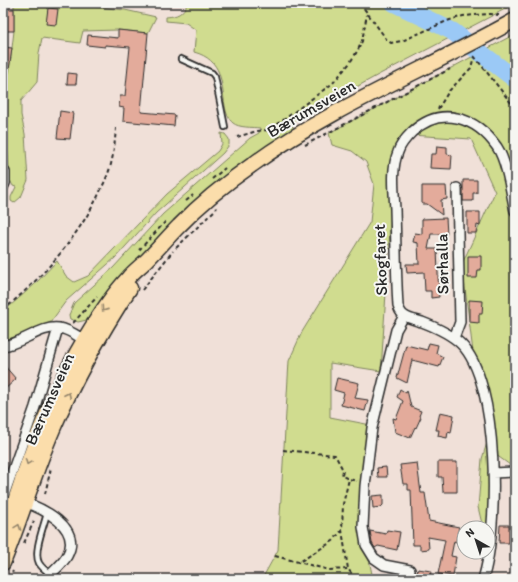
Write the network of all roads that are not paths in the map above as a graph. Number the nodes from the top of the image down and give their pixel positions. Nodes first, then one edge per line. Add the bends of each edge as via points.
1 (515, 20) edge
2 (182, 59) dead end
3 (225, 128) dead end
4 (3, 171) edge
5 (3, 187) edge
6 (457, 188) dead end
7 (515, 211) edge
8 (404, 316) junction
9 (58, 328) junction
10 (454, 338) junction
11 (89, 343) junction
12 (3, 346) edge
13 (515, 472) edge
14 (493, 473) junction
15 (15, 500) edge
16 (47, 513) junction
17 (3, 536) edge
18 (3, 563) edge
19 (410, 570) dead end
20 (49, 577) edge
21 (483, 579) edge

1 - 11 main road, Bærumsveien via 308,129 252,165 179,226 148,259
2 - 3 lane via 216,77
4 - 5 street
6 - 10 street, Sørhalla via 460,322
7 - 8 street, Skogfaret via 498,149 477,126 457,118 434,118 419,126 407,137 398,151 395,168 398,306
8 - 10 street
8 - 19 street, Skogfaret via 396,330 372,428 363,527 366,545 374,558 384,564
9 - 11 street
9 - 12 street
9 - 15 street, Bærumsveien via 35,407
10 - 14 street via 474,360 480,380 486,401
11 - 15 main road, Bærumsveien via 57,391 47,412
13 - 14 street
14 - 21 street via 491,545
15 - 16 street
15 - 17 main road, Bærumsveien
18 -> 15 main road, Bærumsveien
16 - 20 lane via 37,556
16 - 20 street via 62,523 70,542 67,556

